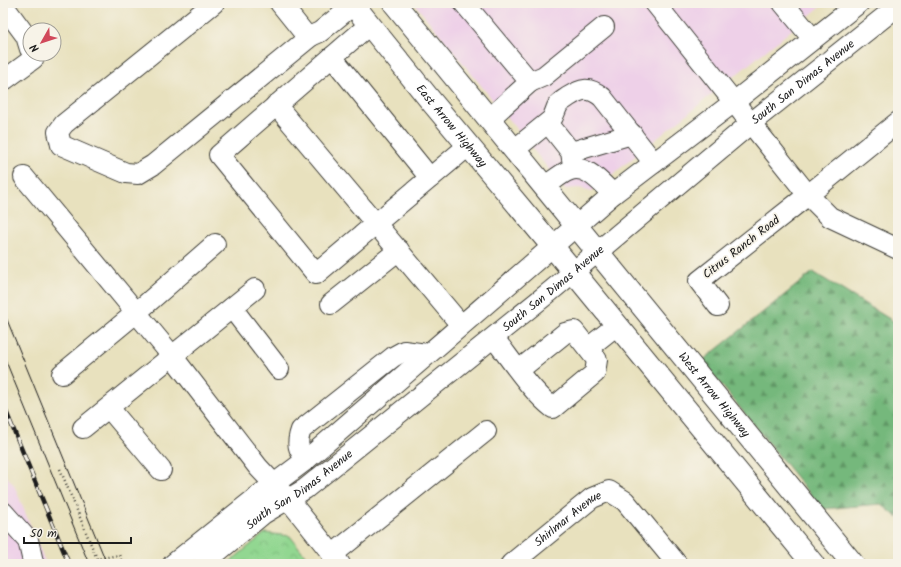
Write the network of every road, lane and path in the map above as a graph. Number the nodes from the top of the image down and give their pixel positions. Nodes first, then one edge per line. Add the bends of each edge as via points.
1 (214, 3) edge
2 (280, 3) edge
3 (464, 3) edge
4 (783, 3) edge
5 (858, 3) edge
6 (352, 4) edge
7 (3, 5) edge
8 (402, 6) edge
9 (663, 6) edge
10 (898, 6) edge
11 (369, 25) junction
12 (604, 27) dead end
13 (22, 31) edge
14 (311, 36) junction
15 (813, 39) junction
16 (332, 57) junction
17 (29, 62) edge
18 (3, 81) edge
19 (530, 82) junction
20 (734, 102) junction
21 (276, 105) junction
22 (489, 119) junction
23 (898, 122) edge
24 (548, 123) junction
25 (751, 123) junction
26 (632, 134) junction
27 (468, 146) junction
28 (514, 150) junction
29 (572, 160) junction
30 (654, 163) junction
31 (24, 177) dead end
32 (430, 178) junction
33 (544, 187) junction
34 (613, 194) junction
35 (808, 195) junction
36 (377, 223) junction
37 (577, 226) junction
38 (215, 244) dead end
39 (553, 247) junction
40 (898, 249) edge
41 (399, 250) junction
42 (598, 252) junction
43 (573, 272) junction
44 (255, 289) dead end
45 (331, 304) dead end
46 (718, 306) dead end
47 (232, 308) junction
48 (137, 312) junction
49 (461, 325) junction
50 (617, 325) junction
51 (494, 338) junction
52 (588, 348) junction
53 (173, 357) junction
54 (279, 368) dead end
55 (519, 370) junction
56 (62, 374) dead end
57 (109, 408) junction
58 (83, 428) dead end
59 (486, 432) dead end
60 (60, 469) dead end
61 (161, 470) dead end
62 (274, 484) junction
63 (288, 499) junction
64 (3, 512) edge
65 (336, 559) edge
66 (33, 563) edge
67 (123, 564) edge
68 (173, 564) edge
69 (203, 564) edge
70 (511, 564) edge
71 (677, 564) edge
72 (813, 564) edge
73 (853, 564) edge

1 - 14 street via 64,124 58,132 61,145 126,173 138,174 153,165
2 - 14 street via 304,33
3 - 19 street
4 - 15 street
5 - 15 street, South San Dimas Avenue
6 - 11 main road, East Arrow Highway
6 - 14 street via 320,32
7 - 13 street
8 - 22 main road
9 - 20 street
10 - 25 street, South San Dimas Avenue
11 - 16 street
11 - 27 main road, East Arrow Highway
12 - 19 street via 544,76
15 - 20 street, South San Dimas Avenue
16 - 21 street
16 - 32 street
17 - 18 street
19 - 22 street
20 - 25 street
20 - 30 street, South San Dimas Avenue
21 - 36 street
21 - 36 street via 219,155 316,274
22 - 28 main road
23 - 35 street, Citrus Ranch Road
24 - 26 street via 556,113 558,105 582,89 594,91 602,97
24 - 28 street
24 - 29 street
25 - 35 street
25 - 42 street, South San Dimas Avenue
26 - 29 street
26 - 30 street
27 - 32 street
27 - 39 main road, East Arrow Highway
28 - 33 main road
29 - 33 street via 568,170
29 - 34 street via 579,169 591,174
30 - 34 street, South San Dimas Avenue
31 - 48 street
32 - 36 street
33 - 37 main road
34 - 37 street, South San Dimas Avenue
35 - 40 street via 830,217
35 - 46 street, Citrus Ranch Road via 699,281
36 - 41 street
37 - 39 street, South San Dimas Avenue
37 - 42 main road, West Arrow Highway
38 - 48 street
39 - 43 main road
39 - 49 street, South San Dimas Avenue
41 - 45 street
41 - 49 street
42 - 43 street, South San Dimas Avenue
42 - 73 main road, West Arrow Highway
43 - 50 main road
43 - 51 street, South San Dimas Avenue
44 - 47 street
47 - 53 street
47 - 54 street
48 - 53 street
48 - 56 street
49 - 62 street, South San Dimas Avenue via 306,460
50 - 52 street
50 - 72 main road
51 - 55 street
51 - 63 street, South San Dimas Avenue via 305,489
52 - 55 street via 574,331 565,333
52 - 55 street via 597,360 595,373 553,408 543,400
53 - 57 street
53 - 62 street
57 - 58 street
57 - 61 street
59 - 65 street
60 - 67 path via 97,559 119,555
62 - 63 street
62 - 68 street, South San Dimas Avenue
63 - 65 street
63 - 69 street, South San Dimas Avenue via 263,514
64 - 66 street via 28,540
70 - 71 street, Shirlmar Avenue via 592,498 609,491 625,501

